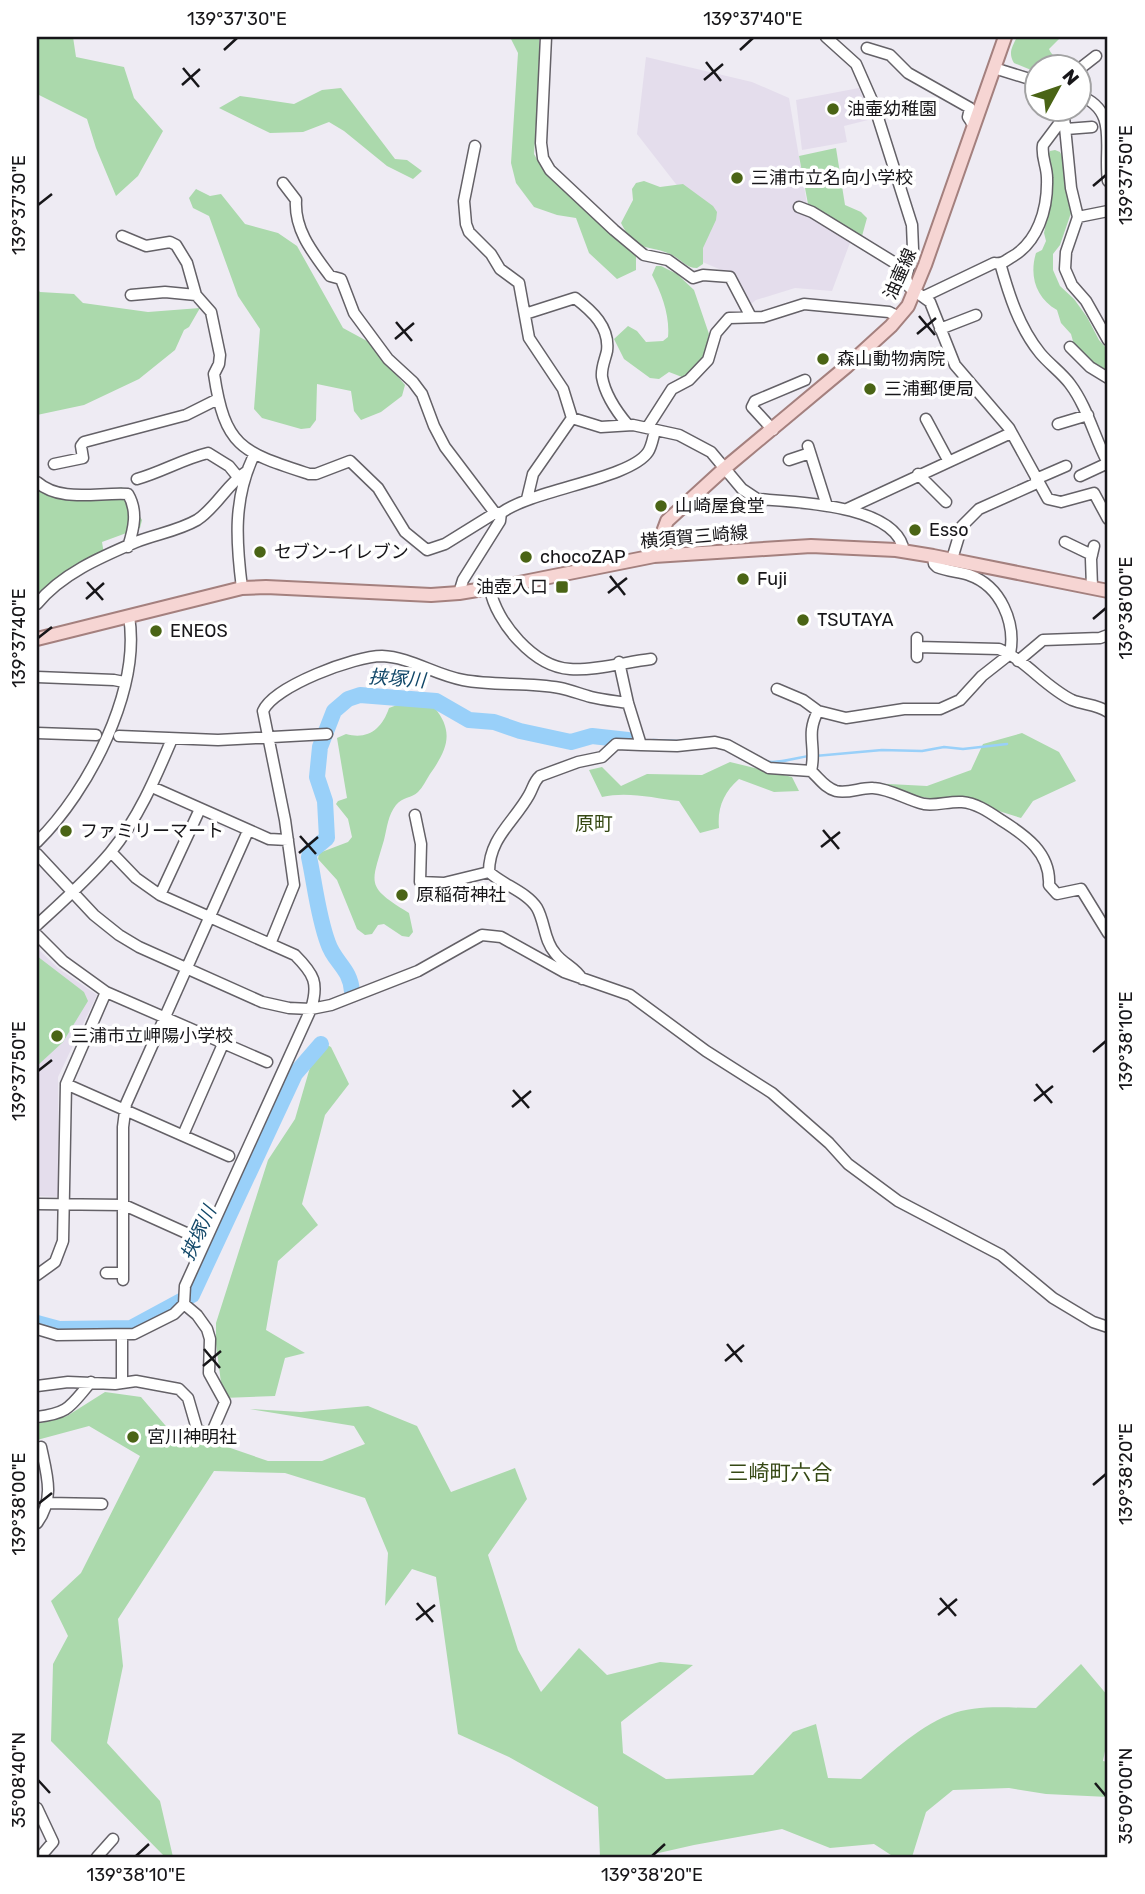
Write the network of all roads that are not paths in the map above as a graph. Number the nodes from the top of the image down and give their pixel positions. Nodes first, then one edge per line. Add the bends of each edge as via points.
1 (546, 37) edge
2 (826, 37) edge
3 (1005, 37) edge
4 (867, 48) dead end
5 (1096, 56) dead end
6 (1092, 59) edge
7 (994, 68) junction
8 (1023, 77) edge
9 (1092, 102) edge
10 (1060, 122) edge
11 (1066, 122) edge
12 (974, 126) junction
13 (1092, 127) dead end
14 (1066, 130) junction
15 (475, 146) dead end
16 (1108, 178) edge
17 (283, 183) dead end
18 (799, 207) dead end
19 (1108, 211) edge
20 (1077, 217) junction
21 (122, 236) dead end
22 (1000, 263) junction
23 (906, 278) junction
24 (920, 294) junction
25 (131, 295) dead end
26 (196, 295) junction
27 (524, 314) junction
28 (976, 315) dead end
29 (751, 317) junction
30 (899, 317) junction
31 (940, 329) junction
32 (1108, 340) edge
33 (1070, 347) dead end
34 (1108, 378) edge
35 (805, 380) dead end
36 (218, 399) junction
37 (1088, 415) junction
38 (572, 418) junction
39 (926, 419) dead end
40 (1058, 424) dead end
41 (628, 425) junction
42 (651, 429) junction
43 (773, 430) junction
44 (1011, 433) junction
45 (254, 455) junction
46 (789, 460) dead end
47 (948, 460) junction
48 (54, 464) dead end
49 (1066, 466) dead end
50 (725, 468) junction
51 (242, 474) junction
52 (919, 474) junction
53 (1080, 476) dead end
54 (137, 479) dead end
55 (1036, 481) junction
56 (37, 482) edge
57 (527, 499) junction
58 (946, 502) dead end
59 (827, 506) junction
60 (847, 509) junction
61 (498, 513) junction
62 (1108, 519) edge
63 (1077, 537) dead end
64 (128, 547) junction
65 (904, 552) junction
66 (654, 555) junction
67 (933, 556) junction
68 (952, 559) junction
69 (1092, 587) junction
70 (242, 589) junction
71 (490, 589) junction
72 (1108, 591) edge
73 (459, 593) junction
74 (37, 604) edge
75 (129, 616) junction
76 (1108, 635) edge
77 (37, 639) edge
78 (917, 648) dead end
79 (1014, 657) junction
80 (651, 659) dead end
81 (619, 662) junction
82 (37, 677) edge
83 (124, 682) junction
84 (777, 689) dead end
85 (628, 703) junction
86 (818, 711) junction
87 (1108, 712) edge
88 (37, 733) edge
89 (324, 734) dead end
90 (96, 735) dead end
91 (119, 736) dead end
92 (267, 738) junction
93 (172, 739) junction
94 (641, 744) junction
95 (811, 771) junction
96 (152, 787) junction
97 (200, 809) junction
98 (415, 815) dead end
99 (248, 831) junction
100 (288, 840) junction
101 (37, 842) edge
102 (111, 852) junction
103 (37, 854) edge
104 (489, 872) junction
105 (72, 892) junction
106 (160, 895) junction
107 (209, 918) junction
108 (37, 925) edge
109 (1108, 933) edge
110 (37, 935) edge
111 (270, 944) junction
112 (187, 969) junction
113 (582, 979) junction
114 (106, 992) junction
115 (311, 1009) junction
116 (164, 1018) junction
117 (223, 1044) junction
118 (267, 1062) dead end
119 (66, 1084) junction
120 (125, 1110) junction
121 (183, 1135) junction
122 (229, 1156) dead end
123 (37, 1204) edge
124 (63, 1204) junction
125 (124, 1205) junction
126 (204, 1241) junction
127 (106, 1273) dead end
128 (37, 1275) edge
129 (183, 1301) junction
130 (1108, 1327) edge
131 (37, 1329) edge
132 (122, 1335) junction
133 (91, 1382) junction
134 (122, 1383) junction
135 (37, 1385) edge
136 (37, 1417) edge
137 (41, 1447) dead end
138 (47, 1503) junction
139 (102, 1504) dead end
140 (37, 1523) edge
141 (37, 1808) edge
142 (113, 1839) dead end
143 (40, 1857) edge
144 (97, 1857) edge

1 - 29 street via 541,143 550,170 645,255 668,260 693,278 730,277
2 - 23 street via 856,64 874,105 912,225 913,249
3 - 7 main road, 油壷線
4 - 12 street via 890,55 908,72 970,108 968,117
5 - 6 street
7 - 8 street
7 - 12 main road, 油壷線
9 - 16 street via 1107,125
10 - 22 street via 1043,145 1046,190 1034,236 1027,248
11 - 14 street
12 - 24 main road, 油壷線
13 - 14 street
14 - 20 street
15 - 27 street via 464,201 466,224 500,270 519,283
17 - 61 street via 296,200 295,212 307,245 330,276 341,278 354,313 388,359 422,394 445,447
18 - 23 street via 895,263
19 - 20 street
20 - 32 street via 1065,269
21 - 26 street via 146,246 176,245 187,263
22 - 24 street
22 - 37 street via 1026,332 1069,382
23 - 24 street via 909,287
24 - 30 main road, 油壷線
24 - 31 street via 930,302
25 - 26 street
26 - 36 street via 211,312 220,355 214,374
27 - 38 street via 529,338 562,389
27 - 41 street via 575,298 595,313 607,343 603,378
28 - 31 street
29 - 30 street via 804,304 889,312
29 - 42 street via 729,318 721,325 708,360 672,389
30 - 43 main road, 油壷線
31 - 44 street via 959,373
33 - 34 street
35 - 43 street via 755,401 752,407
36 - 45 street via 225,425
36 - 48 street via 186,415 84,442 83,458
37 - 40 street
37 - 53 street via 1108,463
38 - 41 street via 601,427
38 - 57 street via 533,474
39 - 47 street
41 - 42 street
42 - 50 street via 679,435 705,448
42 - 57 street via 648,452 634,463
43 - 50 main road, 油壷線
44 - 47 street
44 - 55 street
45 - 51 street
45 - 61 street via 309,474 350,461 378,488 405,532 427,550
46 - 59 street via 809,449
47 - 52 street
49 - 55 street
50 - 59 street via 757,499
50 - 66 main road, 油壷線 via 667,521
51 - 54 street via 208,453
51 - 64 street via 199,519
51 - 70 street via 236,534
52 - 58 street
52 - 60 street
55 - 62 street via 1048,499 1061,502 1094,493
55 - 68 street via 988,504 965,522
56 - 64 street via 70,496 128,494 134,504 134,522
57 - 61 street
59 - 60 street
60 - 65 street via 891,530 903,541
61 - 73 street via 500,521
63 - 69 street via 1063,543 1093,551
64 - 74 street via 71,573
65 - 66 main road, 横須賀三崎線 via 811,545
65 - 67 main road, 横須賀三崎線
66 - 71 main road, 横須賀三崎線
67 - 68 main road, 横須賀三崎線
67 - 79 street via 937,567 977,579 1000,600 1012,631
68 - 69 main road, 横須賀三崎線
69 - 72 main road, 横須賀三崎線
70 - 73 main road, 横須賀三崎線
70 - 75 main road, 横須賀三崎線
71 - 73 main road, 横須賀三崎線
71 - 81 street via 509,629 531,652 567,669
75 - 77 main road, 横須賀三崎線
75 - 83 street via 131,644
76 - 79 street via 1043,640
78 - 79 street via 999,649
79 - 86 street via 982,676 960,700 940,709 846,718
79 - 87 street via 1072,700
80 - 81 street
81 - 85 street
82 - 83 street
83 - 101 street via 112,724 89,775
84 - 86 street
85 - 92 street via 560,688 465,681 403,659 367,657 316,675 266,704
85 - 94 street
86 - 95 street via 810,729
88 - 90 street
89 - 92 street
91 - 93 street
92 - 93 street
92 - 100 street
93 - 96 street
94 - 95 street via 715,742 769,768
94 - 104 street via 616,744 602,757 540,776 497,837
95 - 109 street via 837,791 871,788 923,803 962,802 985,809 1024,834 1040,851 1050,874 1049,884 1057,894 1081,889
96 - 97 street
96 - 102 street
97 - 99 street
97 - 106 street
98 - 104 street via 421,844 420,882 444,883
99 - 100 street
99 - 107 street
100 - 111 street via 294,885
102 - 105 street
102 - 106 street
103 - 105 street
104 - 113 street via 530,899 553,952
105 - 108 street
105 - 112 street via 119,935
106 - 107 street
107 - 111 street
107 - 112 street
110 - 114 street
111 - 115 street via 295,955 311,973 316,990
112 - 115 street via 262,1002
112 - 116 street
113 - 115 street via 501,937 482,935 418,971
113 - 130 street via 630,995 772,1093 848,1164 898,1200 1001,1255 1053,1298
114 - 116 street
114 - 119 street
115 - 126 street
116 - 117 street
116 - 120 street
117 - 118 street
117 - 121 street
119 - 120 street
119 - 124 street
120 - 121 street
120 - 125 street
121 - 122 street
123 - 124 street
124 - 125 street
124 - 128 street via 59,1256
125 - 126 street
125 - 127 street via 123,1277
126 - 129 street
129 - 132 street via 174,1314 138,1333
129 - 134 street via 207,1329 209,1373 225,1402 212,1432 197,1429 184,1392 136,1381
131 - 132 street via 57,1335
132 - 134 street
133 - 134 street
133 - 135 street
133 - 136 street via 60,1414
137 - 138 street via 50,1489
138 - 139 street
138 - 140 street
141 - 143 street via 53,1842
142 - 144 street

